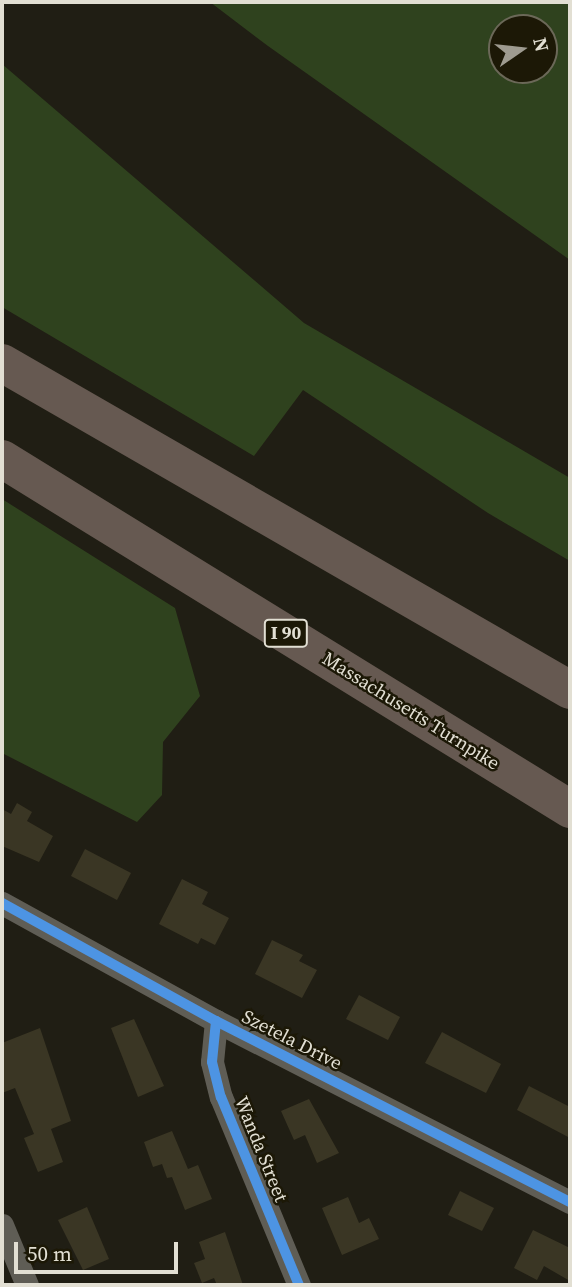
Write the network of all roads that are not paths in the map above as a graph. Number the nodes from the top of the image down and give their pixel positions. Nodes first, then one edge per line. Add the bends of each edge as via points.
1 (2, 363) edge
2 (2, 458) edge
3 (570, 690) edge
4 (570, 809) edge
5 (2, 903) edge
6 (216, 1021) junction
7 (570, 1202) edge
8 (2, 1225) edge
9 (27, 1285) edge
10 (299, 1285) edge

1 - 3 highway
2 - 4 highway, Massachusetts Turnpike / I 90
5 - 6 street, Szetela Drive
6 - 7 street, Szetela Drive
6 - 10 street, Wanda Street via 212,1062 221,1097
8 - 9 street

